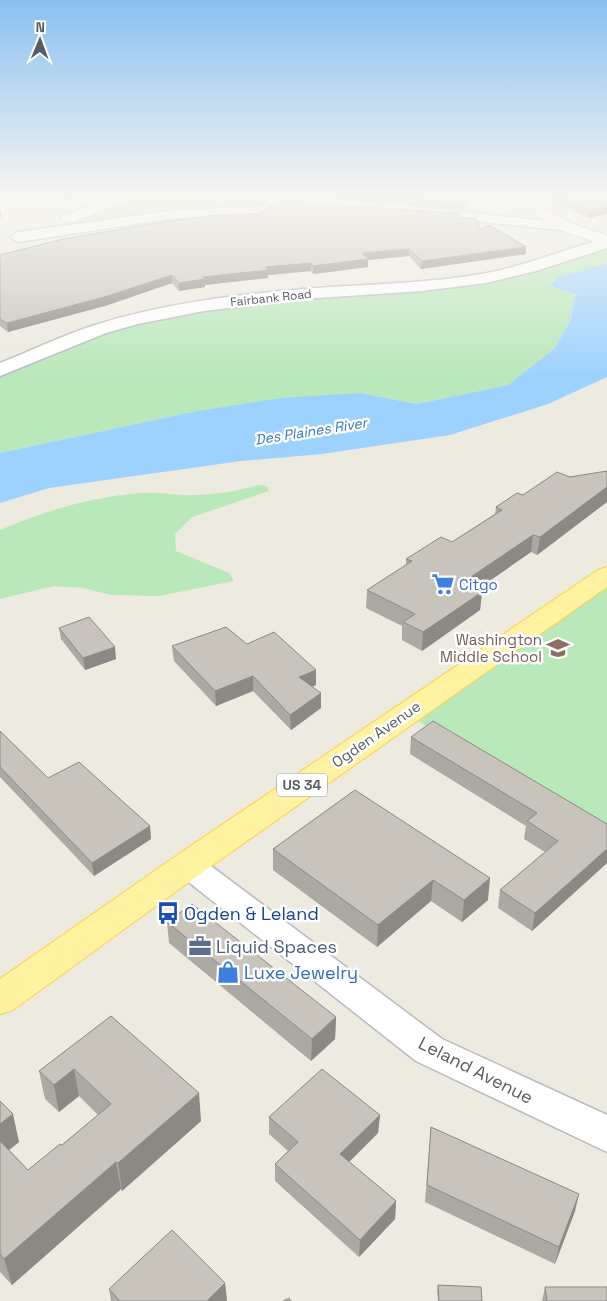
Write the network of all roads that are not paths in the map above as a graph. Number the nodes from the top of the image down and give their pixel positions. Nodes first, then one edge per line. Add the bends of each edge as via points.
1 (569, 255) edge
2 (0, 370) edge
3 (607, 575) edge
4 (188, 865) junction
5 (0, 999) edge
6 (607, 1134) edge

1 - 2 street, Fairbank Road via 486,278 292,295 204,306 136,319
3 - 4 main road, Ogden Avenue / US 34
4 - 5 main road, Ogden Avenue / US 34
4 - 6 street, Leland Avenue via 429,1050

